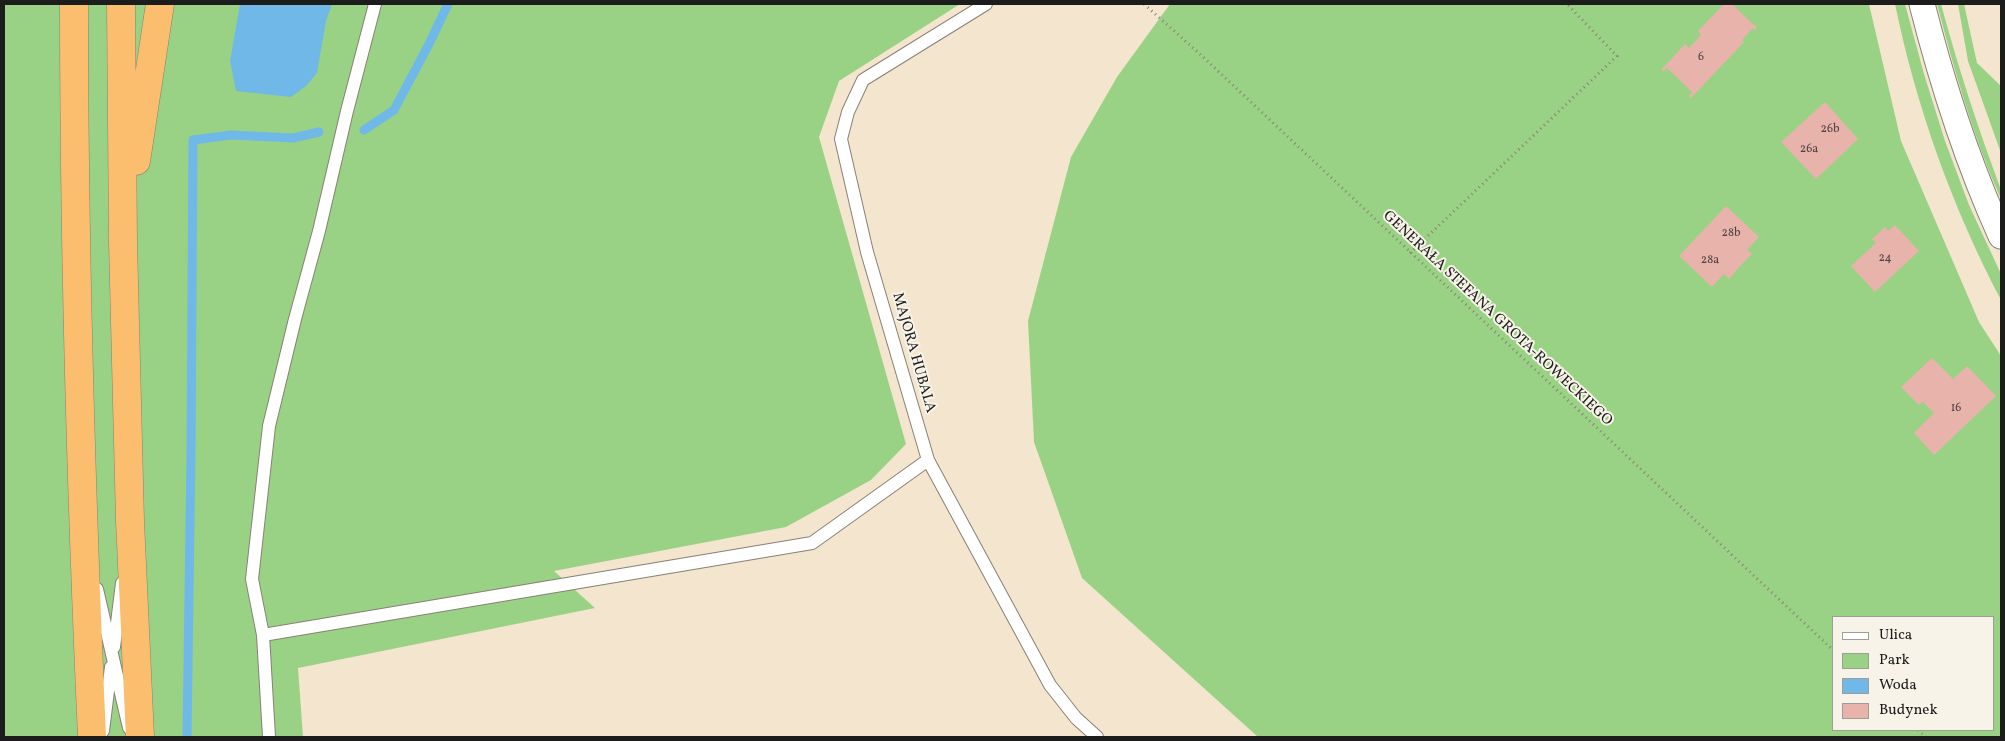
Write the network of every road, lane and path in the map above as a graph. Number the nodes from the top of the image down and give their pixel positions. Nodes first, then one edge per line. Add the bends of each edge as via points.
1 (55, 4) edge
2 (74, 4) edge
3 (122, 4) edge
4 (160, 4) edge
5 (376, 4) edge
6 (986, 4) edge
7 (1144, 4) edge
8 (1567, 4) edge
9 (1922, 4) edge
10 (74, 147) junction
11 (2001, 236) edge
12 (123, 242) junction
13 (1410, 253) junction
14 (928, 460) junction
15 (130, 521) junction
16 (82, 524) junction
17 (263, 635) junction
18 (1832, 649) edge
19 (112, 656) junction
20 (92, 737) edge
21 (102, 737) edge
22 (131, 737) edge
23 (140, 737) edge
24 (269, 737) edge
25 (1098, 737) edge

1 - 10 highway
2 - 10 highway
3 - 12 highway
4 - 12 highway
5 - 17 lane via 269,426 252,579
6 - 14 lane, MAJORA HUBALA via 864,80 848,112 841,139 867,252
7 - 13 path, GENERAŁA STEFANA GROTA-ROWECKIEGO
8 - 13 path via 1617,56
9 - 11 street via 1958,128
10 - 16 highway
12 - 15 highway
13 - 18 path, GENERAŁA STEFANA GROTA-ROWECKIEGO
14 - 17 lane via 812,543
14 - 25 lane, MAJORA HUBALA via 1050,685 1076,718
15 - 19 lane
15 - 23 highway
16 - 19 lane
16 - 20 highway
17 - 24 lane
19 - 21 lane
19 - 22 lane

